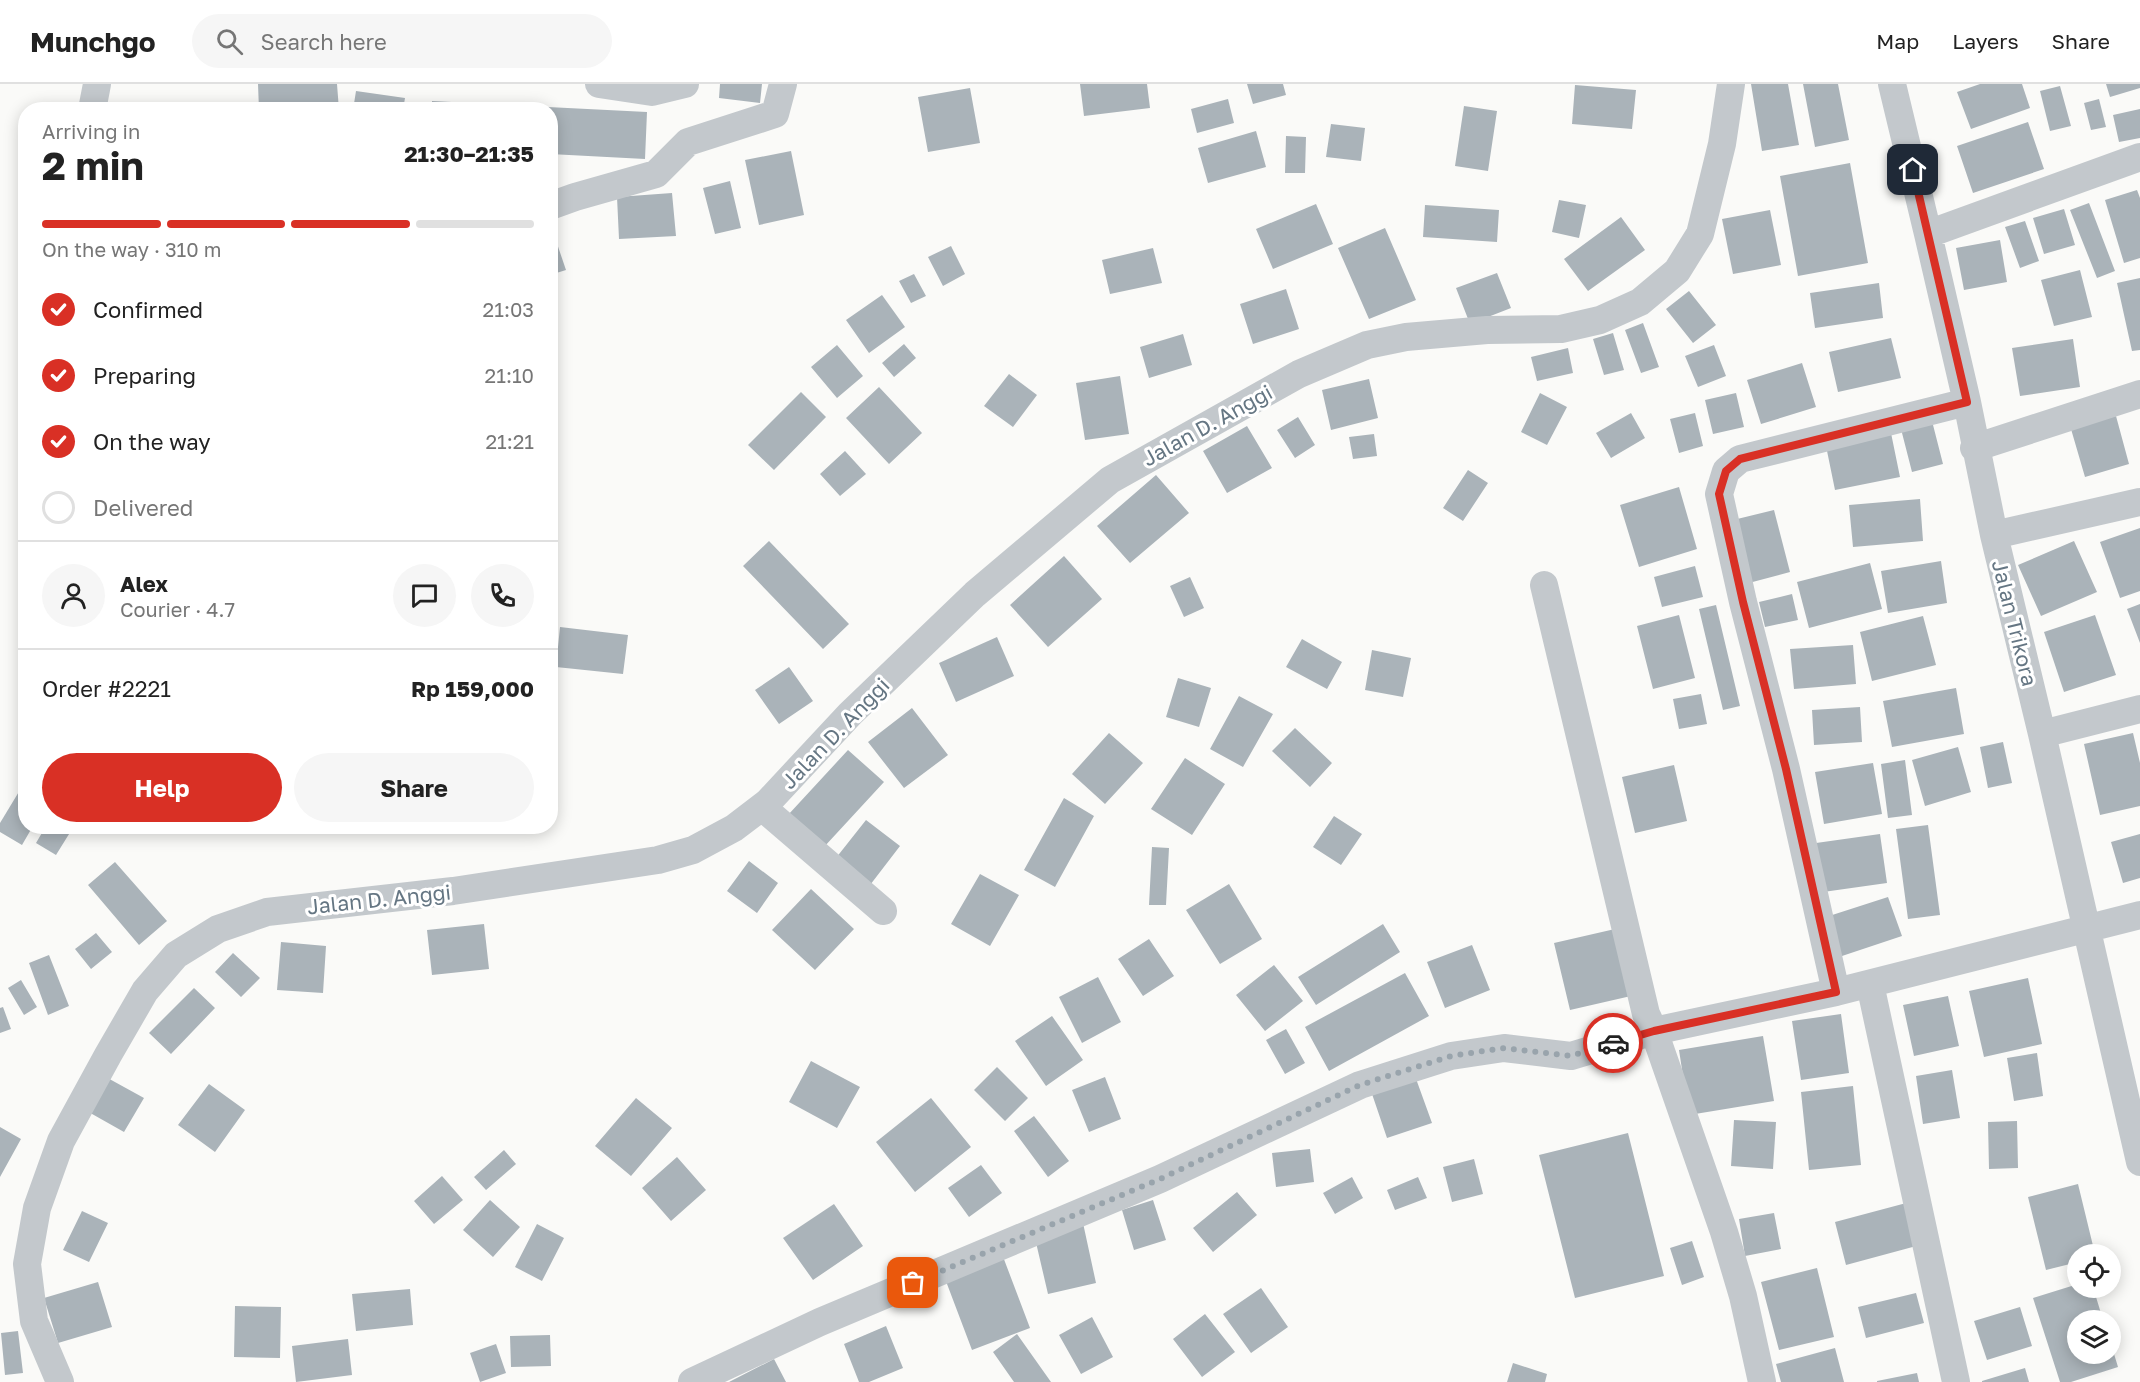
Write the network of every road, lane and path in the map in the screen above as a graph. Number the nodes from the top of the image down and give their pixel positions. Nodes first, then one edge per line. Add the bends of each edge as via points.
1 (97, 84) edge
2 (599, 84) edge
3 (685, 84) edge
4 (783, 84) edge
5 (1731, 84) edge
6 (1892, 84) edge
7 (94, 102) edge
8 (2140, 158) edge
9 (558, 203) edge
10 (1928, 234) junction
11 (2140, 394) edge
12 (1967, 402) junction
13 (1974, 448) junction
14 (2140, 502) edge
15 (1994, 535) junction
16 (1544, 585) dead end
17 (2140, 709) edge
18 (2042, 734) junction
19 (762, 807) junction
20 (883, 911) dead end
21 (2140, 915) edge
22 (2087, 928) junction
23 (1869, 984) junction
24 (1836, 992) junction
25 (1654, 1031) junction
26 (2140, 1162) edge
27 (60, 1382) edge
28 (692, 1382) edge
29 (1762, 1382) edge
30 (1956, 1382) edge

1 - 7 street
2 - 3 street via 652,92
4 - 9 street via 775,114 688,141 656,174
5 - 19 street, Jalan D. Anggi via 1722,144 1700,234 1677,271 1640,302 1600,320 1561,329 1487,330 1406,337 1367,345 1299,374 1110,480 975,594 850,714
6 - 10 street, Jalan Trikora
8 - 10 street
10 - 12 street, Jalan Trikora
11 - 13 street
12 - 13 street, Jalan Trikora
12 - 24 street via 1740,459 1726,471 1719,494
13 - 15 street, Jalan Trikora
14 - 15 street
15 - 18 street, Jalan Trikora
16 - 25 street via 1646,1014
17 - 18 street
18 - 22 street, Jalan Trikora
19 - 20 street
19 - 27 street, Jalan D. Anggi via 734,828 693,850 658,860 453,891 267,912 218,929 176,955 145,991 108,1055 61,1142 37,1208 27,1264 34,1321
21 - 22 street
22 - 23 street
22 - 26 street, Jalan Trikora
23 - 24 street
23 - 30 street
24 - 25 street
25 - 28 street via 1571,1056 1504,1048 1451,1056 1360,1085 1160,1179 820,1322
25 - 29 street via 1724,1232

